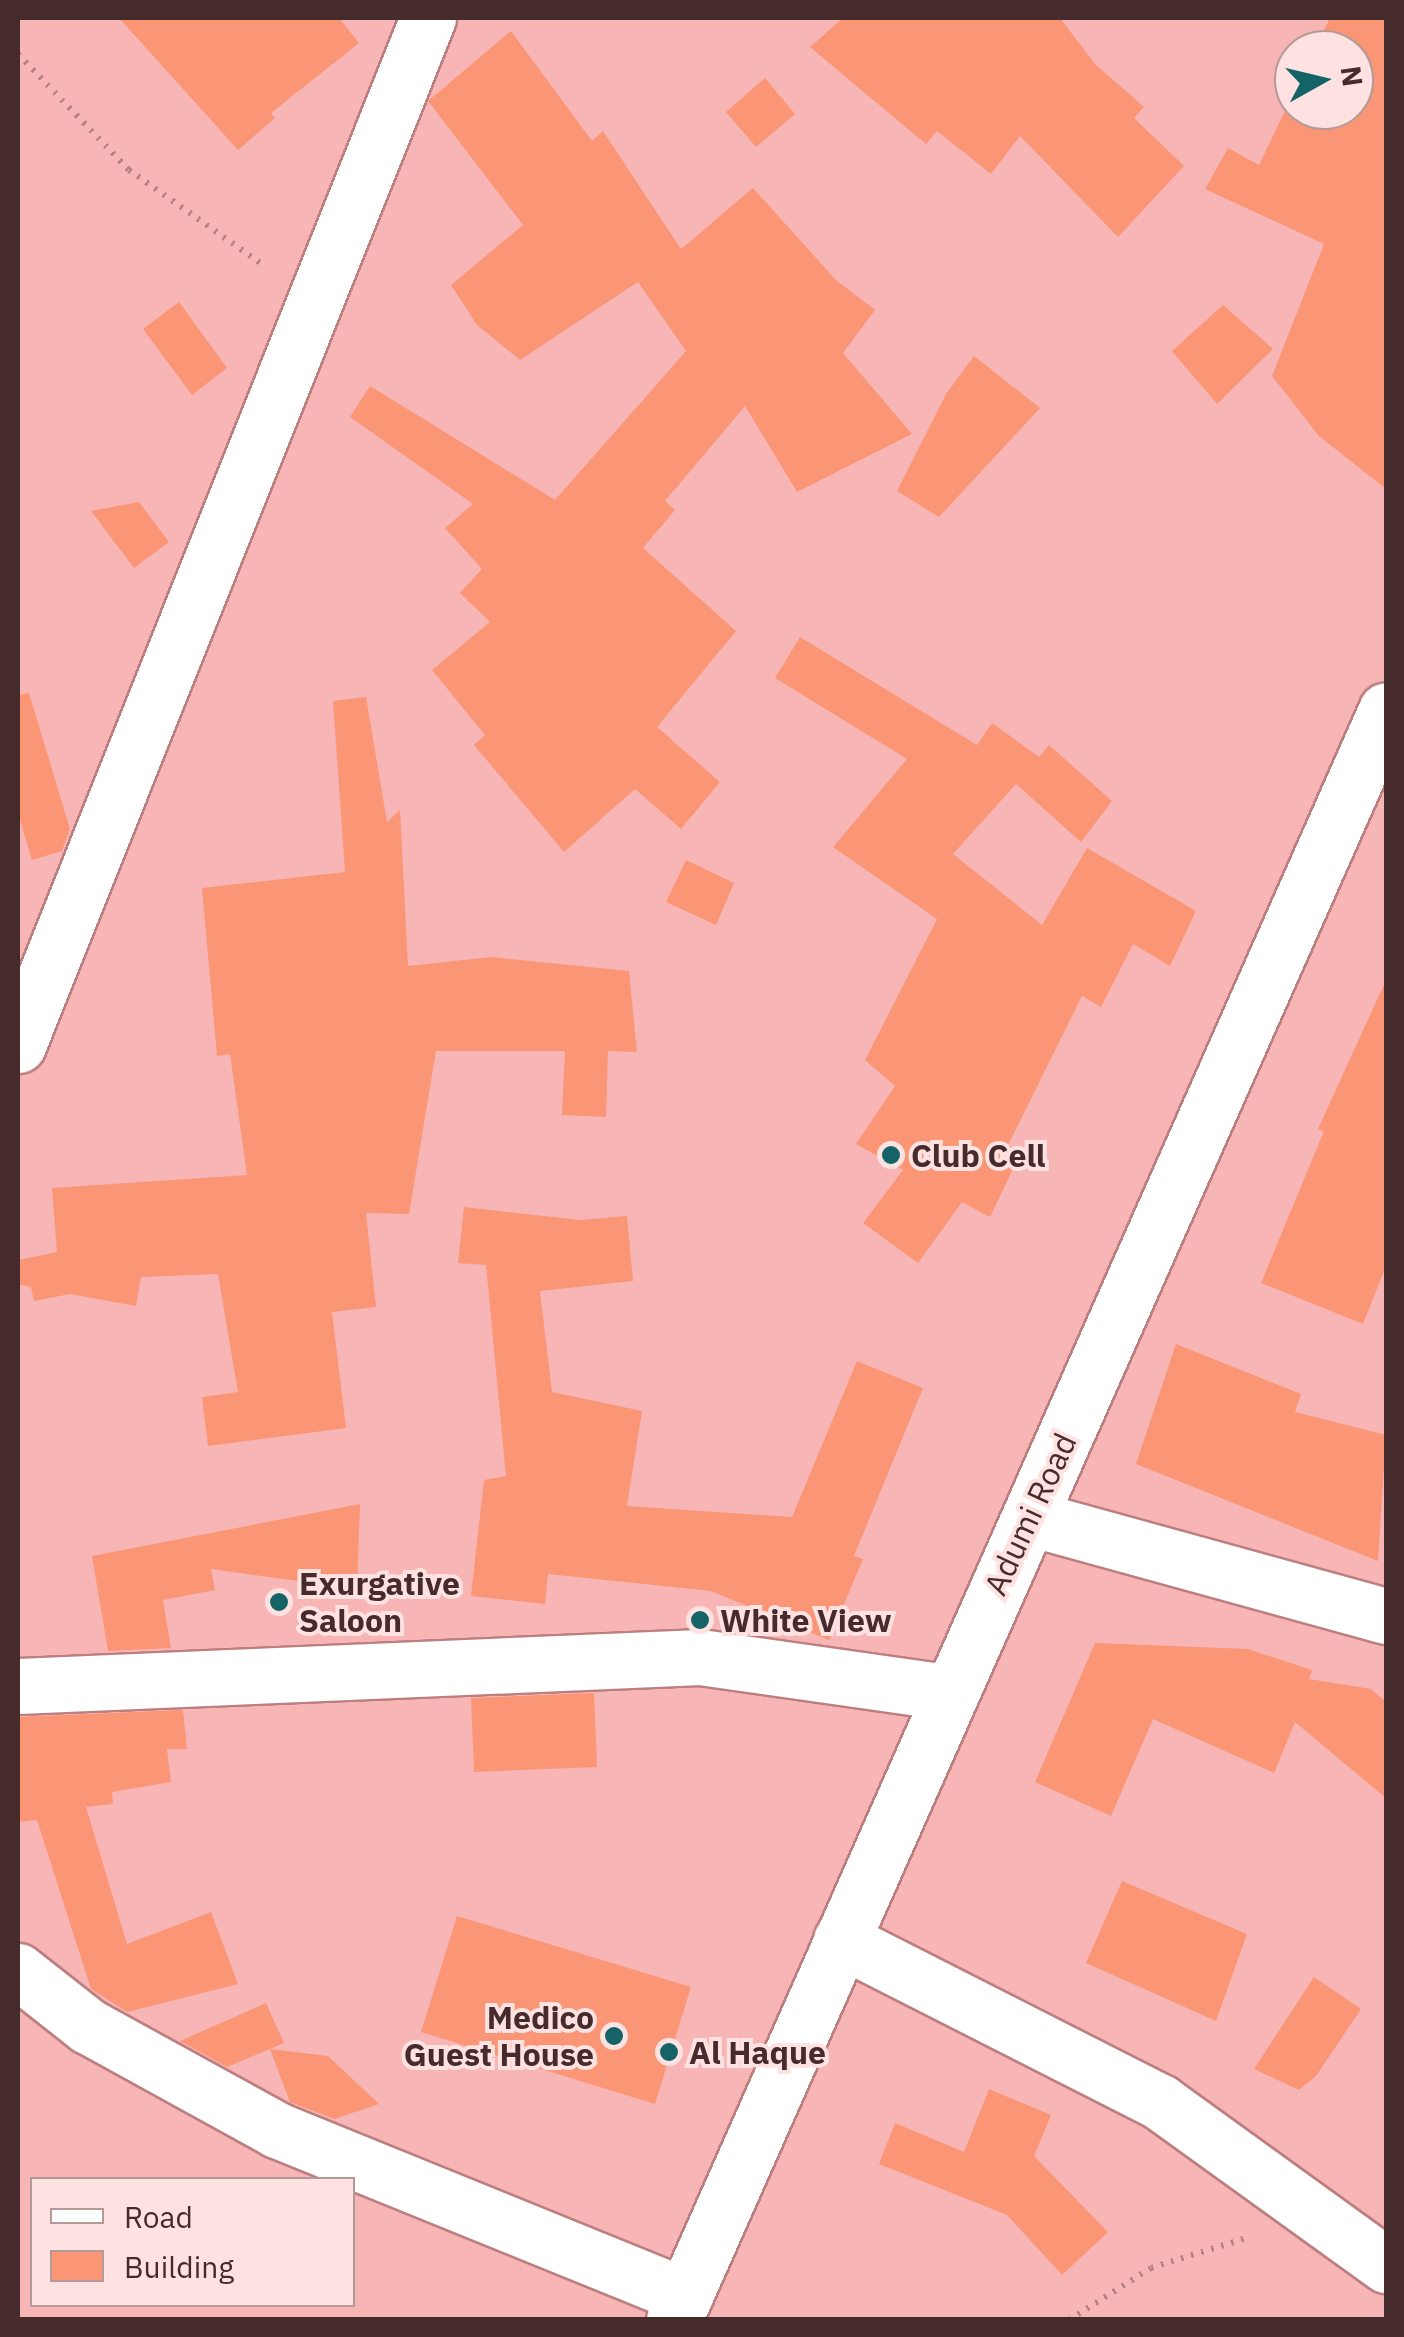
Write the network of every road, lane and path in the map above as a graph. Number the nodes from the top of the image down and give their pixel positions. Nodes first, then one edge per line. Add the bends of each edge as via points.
1 (428, 18) edge
2 (18, 54) edge
3 (314, 302) junction
4 (1386, 710) edge
5 (18, 1044) edge
6 (1030, 1518) junction
7 (1386, 1616) edge
8 (18, 1686) edge
9 (947, 1692) junction
10 (841, 1940) junction
11 (18, 1971) edge
12 (1318, 2216) junction
13 (1386, 2264) edge
14 (679, 2308) edge
15 (1069, 2320) edge

1 - 3 street
2 - 3 path via 129,170
3 - 5 street
4 - 6 street, Adumi Road
6 - 7 street
6 - 9 street, Adumi Road
8 - 9 street via 700,1658
9 - 10 street, Adumi Road
10 - 12 street via 1160,2102
10 - 14 street, Adumi Road
11 - 14 street via 88,2026 276,2130
12 - 13 street
12 - 15 path via 1151,2268

